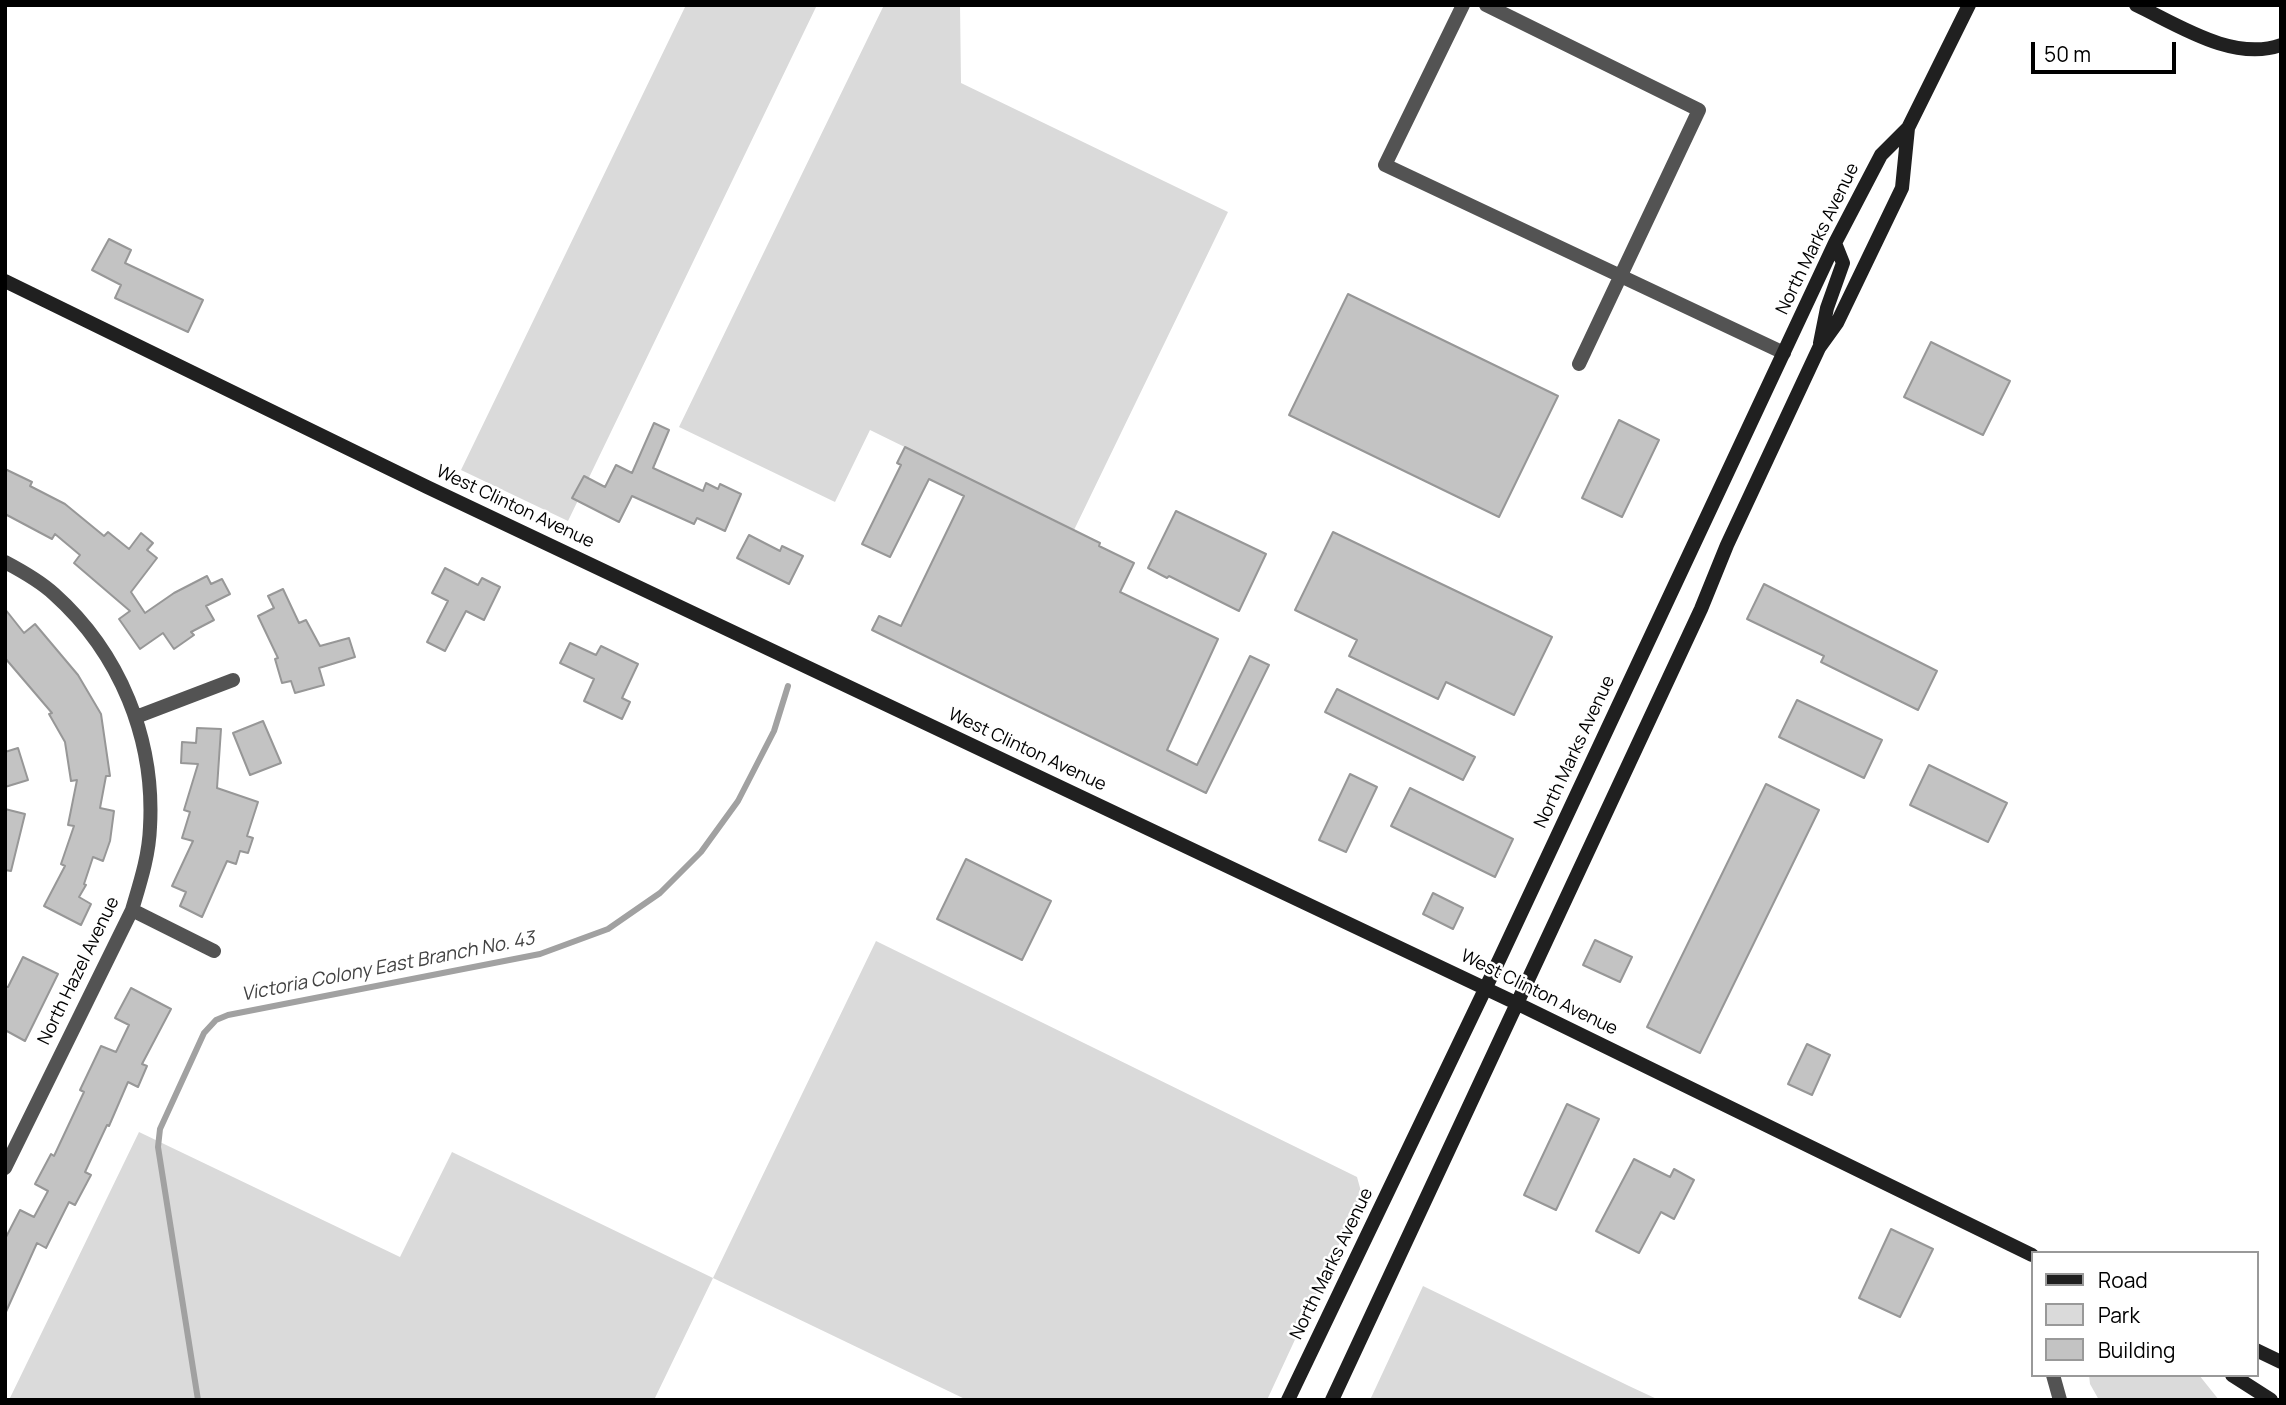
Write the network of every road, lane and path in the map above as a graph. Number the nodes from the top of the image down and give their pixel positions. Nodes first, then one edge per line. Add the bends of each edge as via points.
1 (1463, 5) edge
2 (1486, 5) edge
3 (1969, 5) edge
4 (2136, 5) edge
5 (2281, 45) edge
6 (1908, 128) junction
7 (1835, 243) junction
8 (1621, 276) junction
9 (6, 282) edge
10 (1819, 348) junction
11 (1784, 353) junction
12 (1579, 364) dead end
13 (5, 562) edge
14 (233, 680) dead end
15 (136, 717) junction
16 (132, 910) junction
17 (214, 951) dead end
18 (1485, 988) junction
19 (1516, 1003) junction
20 (5, 1168) edge
21 (2030, 1254) edge
22 (2258, 1351) edge
23 (2281, 1362) edge
24 (2054, 1377) edge
25 (2235, 1377) edge
26 (1288, 1400) edge
27 (1332, 1400) edge
28 (2060, 1400) edge
29 (2272, 1400) edge

1 - 8 street via 1385,164
2 - 8 street via 1699,110
3 - 6 main road, North Marks Avenue
4 - 5 main road via 2227,46
6 - 7 main road, North Marks Avenue via 1881,155
6 - 10 main road, North Marks Avenue via 1902,188 1837,323
7 - 10 main road via 1843,262
7 - 11 main road, North Marks Avenue
8 - 11 street
8 - 12 street
9 - 18 main road, West Clinton Avenue via 427,487
10 - 19 main road, North Marks Avenue
11 - 18 main road, North Marks Avenue
13 - 15 street, North Hazel Avenue via 53,593 78,619 109,660
14 - 15 street
15 - 16 street, North Hazel Avenue via 150,786 150,829 144,873
16 - 17 street
16 - 20 street, North Hazel Avenue
18 - 19 main road, West Clinton Avenue
18 - 26 main road, North Marks Avenue
19 - 21 main road, West Clinton Avenue
19 - 27 main road, North Marks Avenue
22 - 23 main road
24 - 28 street
25 - 29 main road

